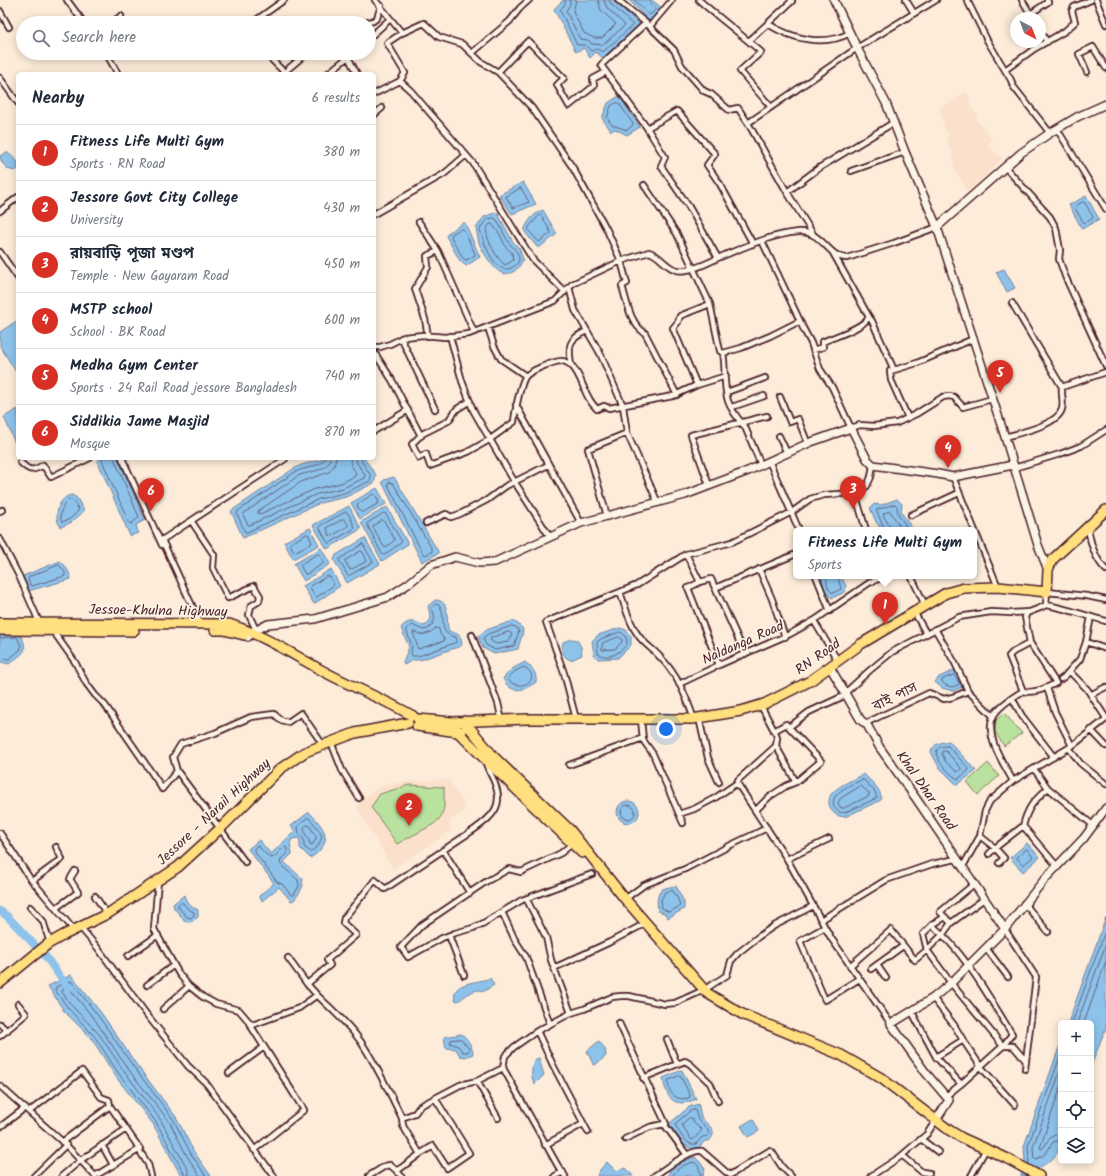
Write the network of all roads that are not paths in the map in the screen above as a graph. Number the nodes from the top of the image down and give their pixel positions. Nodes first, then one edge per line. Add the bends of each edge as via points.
1 (67, 0) edge
2 (284, 0) edge
3 (375, 0) edge
4 (529, 0) edge
5 (618, 0) edge
6 (672, 0) edge
7 (699, 0) edge
8 (791, 0) edge
9 (834, 0) edge
10 (906, 0) edge
11 (936, 0) edge
12 (967, 0) edge
13 (1022, 0) edge
14 (1047, 0) edge
15 (1092, 0) edge
16 (1096, 0) edge
17 (380, 6) junction
18 (0, 11) edge
19 (1030, 12) edge
20 (1037, 12) edge
21 (914, 13) junction
22 (79, 16) edge
23 (261, 16) edge
24 (390, 18) junction
25 (376, 19) edge
26 (768, 24) junction
27 (648, 25) junction
28 (1104, 25) edge
29 (9, 27) dead end
30 (376, 31) edge
31 (402, 33) junction
32 (850, 33) junction
33 (749, 41) junction
34 (1047, 42) joint
35 (857, 48) junction
36 (472, 53) junction
37 (110, 60) edge
38 (271, 60) edge
39 (299, 60) edge
40 (344, 60) edge
41 (352, 60) edge
42 (1106, 68) edge
43 (1005, 70) junction
44 (117, 72) edge
45 (282, 72) edge
46 (284, 72) edge
47 (329, 72) edge
48 (356, 72) edge
49 (498, 72) junction
50 (606, 72) junction
51 (1087, 72) dead end
52 (0, 78) edge
53 (400, 81) junction
54 (376, 93) edge
55 (16, 101) edge
56 (1106, 104) edge
57 (771, 107) junction
58 (382, 108) dead end
59 (376, 114) edge
60 (748, 122) junction
61 (894, 123) junction
62 (647, 128) junction
63 (1057, 129) junction
64 (1050, 133) junction
65 (905, 152) junction
66 (466, 155) junction
67 (1005, 167) junction
68 (851, 171) dead end
69 (644, 185) dead end
70 (787, 192) junction
71 (16, 199) edge
72 (1106, 209) edge
73 (0, 211) edge
74 (376, 213) edge
75 (419, 222) dead end
76 (937, 227) junction
77 (813, 234) junction
78 (762, 240) junction
79 (753, 244) junction
80 (438, 251) junction
81 (832, 251) junction
82 (0, 252) edge
83 (718, 258) junction
84 (621, 261) junction
85 (693, 268) junction
86 (16, 275) edge
87 (569, 287) junction
88 (565, 292) junction
89 (1012, 303) dead end
90 (710, 304) junction
91 (869, 316) junction
92 (800, 321) junction
93 (488, 327) junction
94 (587, 331) junction
95 (474, 332) junction
96 (428, 336) junction
97 (450, 336) junction
98 (401, 338) junction
99 (973, 339) junction
100 (376, 347) edge
101 (814, 350) junction
102 (723, 353) junction
103 (376, 355) edge
104 (571, 365) junction
105 (1106, 366) edge
106 (894, 370) junction
107 (1106, 372) edge
108 (526, 376) junction
109 (726, 376) junction
110 (765, 378) dead end
111 (697, 385) junction
112 (1062, 387) junction
113 (727, 392) junction
114 (677, 395) junction
115 (764, 396) dead end
116 (780, 398) dead end
117 (992, 399) junction
118 (470, 401) junction
119 (516, 405) junction
120 (622, 406) junction
121 (732, 407) junction
122 (435, 409) dead end
123 (408, 410) junction
124 (767, 416) dead end
125 (908, 418) junction
126 (741, 422) junction
127 (851, 428) junction
128 (376, 430) edge
129 (1106, 430) edge
130 (627, 434) junction
131 (421, 436) junction
132 (780, 436) dead end
133 (1005, 437) junction
134 (489, 440) junction
135 (808, 444) junction
136 (787, 453) junction
137 (86, 460) edge
138 (123, 460) edge
139 (284, 460) edge
140 (20, 462) dead end
141 (769, 462) junction
142 (548, 465) junction
143 (761, 465) junction
144 (873, 466) junction
145 (1013, 466) junction
146 (953, 477) junction
147 (514, 482) junction
148 (709, 485) junction
149 (855, 493) junction
150 (959, 493) junction
151 (658, 503) junction
152 (1106, 510) edge
153 (792, 512) junction
154 (911, 515) dead end
155 (607, 516) junction
156 (192, 522) junction
157 (426, 523) dead end
158 (581, 523) junction
159 (1088, 526) junction
160 (798, 527) edge
161 (865, 527) edge
162 (972, 527) edge
163 (550, 537) junction
164 (0, 539) edge
165 (977, 539) edge
166 (686, 554) junction
167 (793, 555) edge
168 (759, 569) junction
169 (1048, 570) junction
170 (1106, 570) edge
171 (817, 579) edge
172 (878, 579) edge
173 (912, 579) edge
174 (700, 582) junction
175 (998, 587) junction
176 (715, 588) junction
177 (620, 592) junction
178 (1048, 592) junction
179 (1106, 600) edge
180 (925, 605) junction
181 (1046, 605) junction
182 (830, 611) junction
183 (914, 611) junction
184 (1029, 612) junction
185 (1090, 617) junction
186 (814, 621) junction
187 (1106, 621) edge
188 (0, 623) edge
189 (40, 624) junction
190 (200, 625) junction
191 (935, 629) junction
192 (0, 630) edge
193 (54, 631) junction
194 (253, 633) junction
195 (926, 633) junction
196 (472, 635) dead end
197 (785, 637) junction
198 (1086, 642) junction
199 (1030, 643) junction
200 (1106, 649) edge
201 (745, 654) junction
202 (838, 661) junction
203 (719, 665) junction
204 (830, 667) junction
205 (1069, 671) junction
206 (1061, 679) dead end
207 (679, 684) junction
208 (1106, 687) edge
209 (1046, 688) junction
210 (968, 691) junction
211 (1023, 691) junction
212 (845, 694) junction
213 (1092, 694) junction
214 (1012, 698) junction
215 (761, 706) junction
216 (993, 716) junction
217 (696, 718) junction
218 (576, 719) junction
219 (641, 719) junction
220 (1106, 719) edge
221 (502, 720) junction
222 (413, 721) junction
223 (452, 722) junction
224 (866, 723) junction
225 (466, 725) junction
226 (790, 728) junction
227 (1091, 730) junction
228 (774, 731) junction
229 (458, 732) junction
230 (643, 738) junction
231 (327, 744) junction
232 (776, 746) junction
233 (1106, 746) edge
234 (1070, 747) junction
235 (1054, 757) junction
236 (486, 760) junction
237 (569, 765) dead end
238 (1034, 769) junction
239 (177, 771) junction
240 (1013, 781) junction
241 (719, 782) dead end
242 (796, 782) junction
243 (737, 783) junction
244 (1106, 784) edge
245 (1048, 788) junction
246 (359, 798) dead end
247 (1106, 808) edge
248 (756, 810) junction
249 (679, 814) junction
250 (683, 823) dead end
251 (1023, 826) junction
252 (1094, 826) junction
253 (221, 828) junction
254 (767, 828) junction
255 (0, 834) edge
256 (980, 836) junction
257 (829, 839) dead end
258 (573, 844) junction
259 (56, 847) dead end
260 (994, 848) junction
261 (443, 850) junction
262 (989, 854) dead end
263 (787, 859) junction
264 (956, 859) junction
265 (245, 862) dead end
266 (999, 862) dead end
267 (1057, 866) junction
268 (962, 868) junction
269 (75, 871) dead end
270 (592, 874) dead end
271 (609, 879) junction
272 (158, 880) junction
273 (32, 881) junction
274 (974, 884) junction
275 (470, 893) junction
276 (96, 896) dead end
277 (625, 899) junction
278 (984, 899) junction
279 (528, 902) dead end
280 (1024, 903) junction
281 (813, 906) junction
282 (30, 907) dead end
283 (56, 908) junction
284 (502, 912) junction
285 (107, 914) junction
286 (945, 917) junction
287 (821, 920) junction
288 (646, 923) junction
289 (951, 923) junction
290 (932, 925) junction
291 (825, 927) junction
292 (77, 929) junction
293 (1006, 930) junction
294 (1048, 932) dead end
295 (943, 934) junction
296 (158, 935) junction
297 (450, 938) dead end
298 (49, 944) junction
299 (903, 946) junction
300 (986, 948) junction
301 (927, 950) junction
302 (128, 956) dead end
303 (288, 958) dead end
304 (174, 965) junction
305 (877, 965) junction
306 (850, 966) junction
307 (968, 966) junction
308 (554, 968) junction
309 (871, 969) dead end
310 (464, 975) dead end
311 (1008, 977) dead end
312 (886, 978) dead end
313 (859, 979) junction
314 (951, 983) junction
315 (0, 984) edge
316 (307, 984) junction
317 (147, 986) dead end
318 (189, 986) junction
319 (704, 990) junction
320 (317, 995) junction
321 (933, 998) junction
322 (18, 1004) dead end
323 (163, 1009) dead end
324 (912, 1012) junction
325 (571, 1013) junction
326 (248, 1021) junction
327 (619, 1023) dead end
328 (0, 1024) edge
329 (550, 1024) junction
330 (891, 1024) junction
331 (6, 1030) junction
332 (537, 1031) junction
333 (0, 1036) edge
334 (667, 1039) dead end
335 (963, 1040) junction
336 (1003, 1046) junction
337 (264, 1047) junction
338 (936, 1058) junction
339 (1026, 1060) junction
340 (677, 1064) junction
341 (981, 1066) junction
342 (503, 1068) junction
343 (1025, 1069) dead end
344 (229, 1073) dead end
345 (644, 1078) junction
346 (477, 1081) junction
347 (961, 1084) junction
348 (0, 1086) edge
349 (946, 1096) junction
350 (435, 1098) junction
351 (718, 1102) dead end
352 (1015, 1104) dead end
353 (110, 1106) junction
354 (27, 1110) junction
355 (402, 1118) junction
356 (498, 1118) dead end
357 (936, 1120) junction
358 (583, 1124) junction
359 (666, 1124) junction
360 (0, 1127) edge
361 (126, 1129) junction
362 (588, 1132) dead end
363 (625, 1139) dead end
364 (921, 1139) junction
365 (64, 1143) junction
366 (102, 1145) junction
367 (546, 1145) junction
368 (986, 1149) junction
369 (139, 1150) junction
370 (254, 1150) junction
371 (938, 1152) dead end
372 (420, 1154) junction
373 (687, 1155) junction
374 (903, 1156) dead end
375 (81, 1160) junction
376 (112, 1163) dead end
377 (397, 1170) junction
378 (929, 1173) dead end
379 (564, 1174) edge
380 (34, 1176) edge
381 (62, 1176) edge
382 (95, 1176) edge
383 (151, 1176) edge
384 (274, 1176) edge
385 (369, 1176) edge
386 (401, 1176) edge
387 (555, 1176) edge
388 (654, 1176) edge
389 (791, 1176) edge
390 (871, 1176) edge
391 (971, 1176) edge
392 (1039, 1176) edge

1 - 22 street
2 - 23 street
3 - 17 street
4 - 36 street via 510,21
5 - 27 street
6 - 27 street
7 - 33 street
8 - 26 street
9 - 32 street
10 - 21 street
11 - 21 street
12 - 43 street
13 - 19 street
14 - 20 street via 1048,2
15 - 34 street via 1074,7 1072,11 1075,22 1065,32
16 - 28 street
17 - 24 street
17 - 25 street
18 - 29 street
21 - 35 street
24 - 30 street
24 - 31 street
26 - 32 street via 789,34 823,41 839,39
26 - 33 street
27 - 50 street via 601,65
27 - 60 street via 674,50 682,66 704,91 729,110 738,108
31 - 36 street via 424,22 439,37 462,44
31 - 53 street via 387,43 405,73
32 - 35 street
33 - 57 street via 761,52 740,71
34 - 43 street
35 - 57 street
35 - 61 street
36 - 49 street
37 - 44 street
38 - 45 street
39 - 46 street
40 - 47 street
41 - 48 street
42 - 51 street via 1093,47 1079,54
43 - 64 street via 1013,86
49 - 50 street via 528,41 564,78 557,85 569,106 594,86 593,79
49 - 84 street via 532,108 573,168
50 - 62 street
52 - 55 street
53 - 54 street
53 - 66 street
56 - 63 street
57 - 60 street
58 - 59 street
60 - 70 street
61 - 65 street
61 - 70 street via 819,168
62 - 79 street via 677,111 715,154 707,165
62 - 83 street via 665,158 661,166 689,207
63 - 64 street
63 - 72 street
64 - 67 street
65 - 68 street
65 - 76 street
66 - 74 street via 444,174
66 - 88 street via 532,260
67 - 76 street
67 - 105 street via 1050,217 1056,228 1059,259 1065,276
69 - 85 street via 677,234
70 - 77 street
71 - 73 street
75 - 80 street
76 - 81 street via 847,258 840,257
76 - 99 street
77 - 78 street via 800,232
77 - 81 street
78 - 79 street
78 - 92 street
79 - 83 street
80 - 95 street
80 - 96 street via 427,256 428,267 415,289
81 - 91 street
82 - 86 street
83 - 85 street
84 - 85 street via 649,252 676,270
84 - 87 street
84 - 114 street via 627,283 622,286 632,316 639,329 645,333
85 - 90 street
87 - 88 street
87 - 94 street via 575,310
88 - 93 street via 555,301
89 - 112 street
90 - 102 street via 720,351
90 - 111 street via 680,316 673,328
91 - 101 street via 860,325 822,342 823,347
91 - 106 street
92 - 101 street
92 - 102 street via 770,336
93 - 95 street
93 - 108 street via 501,359
94 - 104 street via 576,336 571,343
94 - 120 street via 600,353
95 - 97 street
96 - 97 street
96 - 98 street
97 - 118 street
98 - 100 street
98 - 122 street
99 - 106 street
99 - 117 street
101 - 127 street via 820,369 832,387
102 - 109 street
103 - 123 street
104 - 108 street via 562,361 552,363
104 - 120 street via 597,409 604,406
106 - 125 street via 890,371 891,380
107 - 112 street
108 - 119 street
109 - 111 street
109 - 113 street
110 - 113 street
111 - 114 street
112 - 133 street via 1062,410 1058,416 1050,422
113 - 121 street
114 - 120 street
115 - 121 street
116 - 135 street via 790,422 798,419
117 - 125 street via 962,407 954,397 949,396
117 - 133 street
118 - 131 street via 457,409 448,421
118 - 134 street
119 - 134 street via 514,422
119 - 142 street
120 - 130 street
121 - 126 street
123 - 128 street
123 - 131 street
124 - 126 street
125 - 127 street via 888,425 860,425
126 - 143 street
126 - 148 street via 691,436
127 - 135 street
127 - 144 street
129 - 145 street via 1081,446
130 - 151 street
130 - 155 street via 588,449
131 - 134 street via 412,444 419,458 426,454 430,466 468,452
132 - 136 street
133 - 145 street
134 - 147 street
135 - 136 street
136 - 141 street
137 - 140 street via 51,477 42,465 35,470 27,469
138 - 190 street
139 - 156 street
141 - 143 street
141 - 153 street
142 - 147 street
142 - 158 street
143 - 148 street
144 - 146 street
144 - 149 street via 867,486
145 - 146 street
145 - 169 street
146 - 150 street
147 - 157 street via 460,514 446,514
147 - 163 street
148 - 151 street
149 - 153 street via 824,495 810,499
149 - 161 street
150 - 154 street
150 - 162 street
151 - 155 street
152 - 159 highway
153 - 160 street
153 - 166 street via 732,542
155 - 158 street
156 - 190 street via 162,540
156 - 194 street via 214,555 213,568 228,598 254,586 260,596 251,606 249,615
158 - 163 street
159 - 169 highway via 1052,560
159 - 170 street via 1089,539
163 - 194 street via 495,562 479,563 455,557 431,565 388,597 315,619 268,624
164 - 189 street
165 - 175 street
166 - 174 street
166 - 177 street via 637,585
167 - 168 street
168 - 176 street
168 - 197 street
169 - 178 highway
171 - 182 street
172 - 182 street, Naldanga Road
173 - 180 street
174 - 176 street via 711,578
174 - 203 street via 688,588
175 - 178 highway, RN Road
175 - 180 highway, RN Road via 956,590
176 - 201 street
177 - 207 street via 638,635 661,657
177 - 218 street via 546,622 564,673
178 - 179 street
178 - 181 street
180 - 183 highway, RN Road
181 - 184 street
181 - 185 street
182 - 186 street, Naldanga Road
183 - 195 street
183 - 202 highway, RN Road
184 - 191 street via 991,612 959,617
184 - 199 street via 1025,617
185 - 187 street
185 - 198 street
186 - 197 street, Naldanga Road
186 - 202 street
188 - 189 highway, Jessoe-Khulna Highway
189 - 190 highway, Jessoe-Khulna Highway
190 - 194 highway, Jessoe-Khulna Highway via 230,624
191 - 195 street
191 - 210 street
192 - 193 highway, Jessoe-Khulna Highway
193 - 194 highway, Jessoe-Khulna Highway via 224,630 241,634
193 - 239 street via 76,662 86,683 105,705 162,789
194 - 222 highway, Jessoe-Khulna Highway via 385,700
195 - 212 street via 892,652
196 - 221 street
197 - 201 street, Naldanga Road
198 - 200 street
198 - 205 street via 1080,659
199 - 209 street via 1056,683
199 - 211 street via 1009,656
201 - 203 street, Naldanga Road
202 - 204 highway, RN Road
203 - 207 street, Naldanga Road
204 - 212 street, Khal Dhar Road
204 - 215 highway, RN Road via 810,681
205 - 206 street
205 - 213 street
207 - 217 street
208 - 213 street
209 - 211 street
209 - 234 street
210 - 216 street
210 - 224 street, বাই পাস via 944,699 930,693
211 - 214 street
212 - 224 street, Khal Dhar Road via 860,719
212 - 226 street via 809,712
213 - 220 street
214 - 216 street
214 - 235 street via 1022,716
215 - 217 highway, RN Road
215 - 228 street
216 - 240 street via 995,748
217 - 219 highway, RN Road
217 - 241 street via 708,758
218 - 219 highway, RN Road
218 - 221 highway, RN Road
219 - 230 street
220 - 227 street
221 - 225 highway, RN Road
222 - 223 highway, Jessoe-Khulna Highway
222 - 229 highway, Jessoe-Khulna Highway
222 - 231 highway, Jessore - Narail Highway via 355,733
223 - 225 highway, Jessoe-Khulna Highway
223 - 229 highway
224 - 264 street, Khal Dhar Road via 880,748
225 - 229 highway, Jessoe-Khulna Highway
225 - 271 highway via 494,757 570,830
226 - 228 street via 786,724
226 - 242 street via 821,761
227 - 233 street
227 - 234 street
228 - 232 street via 777,738
229 - 236 highway
230 - 237 street
230 - 249 street via 660,768
231 - 239 street via 301,713 288,722 274,714 251,718 181,744 173,757
231 - 246 street
231 - 253 highway, Jessore - Narail Highway via 305,752 280,769
232 - 242 street
232 - 243 street
234 - 235 street
234 - 244 street via 1080,762
235 - 238 street
236 - 258 highway
236 - 261 street via 499,793 495,809 486,821
238 - 240 street
238 - 245 street
239 - 253 street
240 - 256 street via 990,801 985,811
242 - 248 street via 769,797
243 - 248 street
243 - 249 street via 716,798
245 - 251 street via 1026,812
245 - 252 street
247 - 252 street
248 - 254 street
249 - 250 street
251 - 260 street
251 - 267 street
252 - 267 street
253 - 265 street
253 - 272 highway, Jessore - Narail Highway via 178,867
254 - 263 street
254 - 277 street via 684,869 644,885
255 - 273 street
256 - 260 street
256 - 268 street
257 - 263 street
258 - 271 highway
258 - 275 street via 561,853 521,872 509,869
259 - 273 street via 62,859
260 - 262 street
260 - 266 street via 1004,858
261 - 275 street
261 - 316 street via 385,889 376,880 344,918 343,923 356,935 327,960 330,965
263 - 281 street
264 - 268 street, Khal Dhar Road
264 - 287 street via 932,864 886,880
267 - 280 street
268 - 274 street, Khal Dhar Road
269 - 283 street via 70,879 78,892
270 - 284 street via 522,900
271 - 277 highway
272 - 285 highway, Jessore - Narail Highway
272 - 296 street via 154,929
273 - 283 street
274 - 278 street, Khal Dhar Road
274 - 286 street via 940,912
275 - 284 street via 413,933 400,947 408,957 442,938 473,928
276 - 285 street
277 - 288 highway
278 - 289 street
278 - 293 street, Khal Dhar Road
279 - 308 street via 546,937
280 - 293 street
280 - 294 street
281 - 287 street
281 - 319 street via 758,937 731,961 726,975
282 - 298 street via 43,921
283 - 292 street
284 - 329 street via 526,957
285 - 292 highway, Jessore - Narail Highway
286 - 289 street
286 - 290 street
287 - 291 street
288 - 308 street
288 - 319 highway
289 - 295 street
290 - 295 street
290 - 301 street via 923,934
291 - 306 street
291 - 313 street via 800,942 825,1000
292 - 298 highway, Jessore - Narail Highway
292 - 370 street via 98,947 147,1016 188,1066 206,1083
293 - 300 street
293 - 339 street via 1036,976
295 - 301 street
295 - 307 street
296 - 302 street
296 - 304 street
297 - 310 street
298 - 315 highway, Jessore - Narail Highway
299 - 301 street via 915,960
299 - 305 street
299 - 306 street via 891,930
300 - 307 street
300 - 311 street
301 - 314 street
303 - 316 street
304 - 317 street
304 - 318 street
305 - 309 street
305 - 312 street
306 - 313 street
307 - 314 street
307 - 336 street via 1012,1034
308 - 325 street
313 - 330 street
314 - 321 street
314 - 336 street
316 - 320 street
318 - 323 street
318 - 326 street via 216,1004 239,1010
319 - 325 street via 675,1003 665,1004 629,996 616,996
319 - 357 highway via 742,1014 841,1055 897,1089
320 - 326 street via 299,1008 267,1021 255,1024
320 - 355 street via 362,1044
321 - 324 street
321 - 335 street
322 - 331 street via 26,1014
324 - 330 street
324 - 338 street
325 - 329 street
326 - 337 street
327 - 345 street
328 - 331 street
329 - 332 street
330 - 349 street
331 - 333 street
332 - 342 street via 504,1056
332 - 358 street
334 - 340 street
335 - 338 street
335 - 341 street
336 - 339 street via 1013,1046
336 - 341 street
337 - 344 street
337 - 370 street via 304,1110
338 - 347 street
339 - 343 street
340 - 345 street
340 - 351 street via 685,1061 690,1064 710,1083
341 - 347 street
341 - 352 street
342 - 346 street
342 - 367 street
345 - 359 street
346 - 350 street via 460,1085
346 - 356 street
347 - 349 street
348 - 354 street
349 - 357 street via 949,1101
350 - 355 street via 420,1106 415,1113
350 - 372 street via 469,1153 447,1168 433,1146
353 - 354 street via 109,1100 101,1097 82,1071
353 - 361 street
353 - 365 street
354 - 360 street
354 - 365 street
355 - 372 street via 403,1126
357 - 364 street
357 - 368 highway via 962,1138
358 - 362 street
358 - 367 street
359 - 363 street via 650,1127
359 - 373 street
361 - 366 street
361 - 369 street
364 - 371 street
364 - 390 street
365 - 375 street
365 - 380 street
366 - 375 street
366 - 376 street
367 - 379 street
368 - 391 street
368 - 392 highway
369 - 382 street
369 - 383 street via 148,1164
370 - 384 street
372 - 377 street
373 - 388 street
373 - 389 street via 701,1150 730,1175 769,1150
374 - 378 street via 922,1172
375 - 381 street
375 - 382 street
377 - 385 street via 390,1165
377 - 386 street
379 - 387 street

